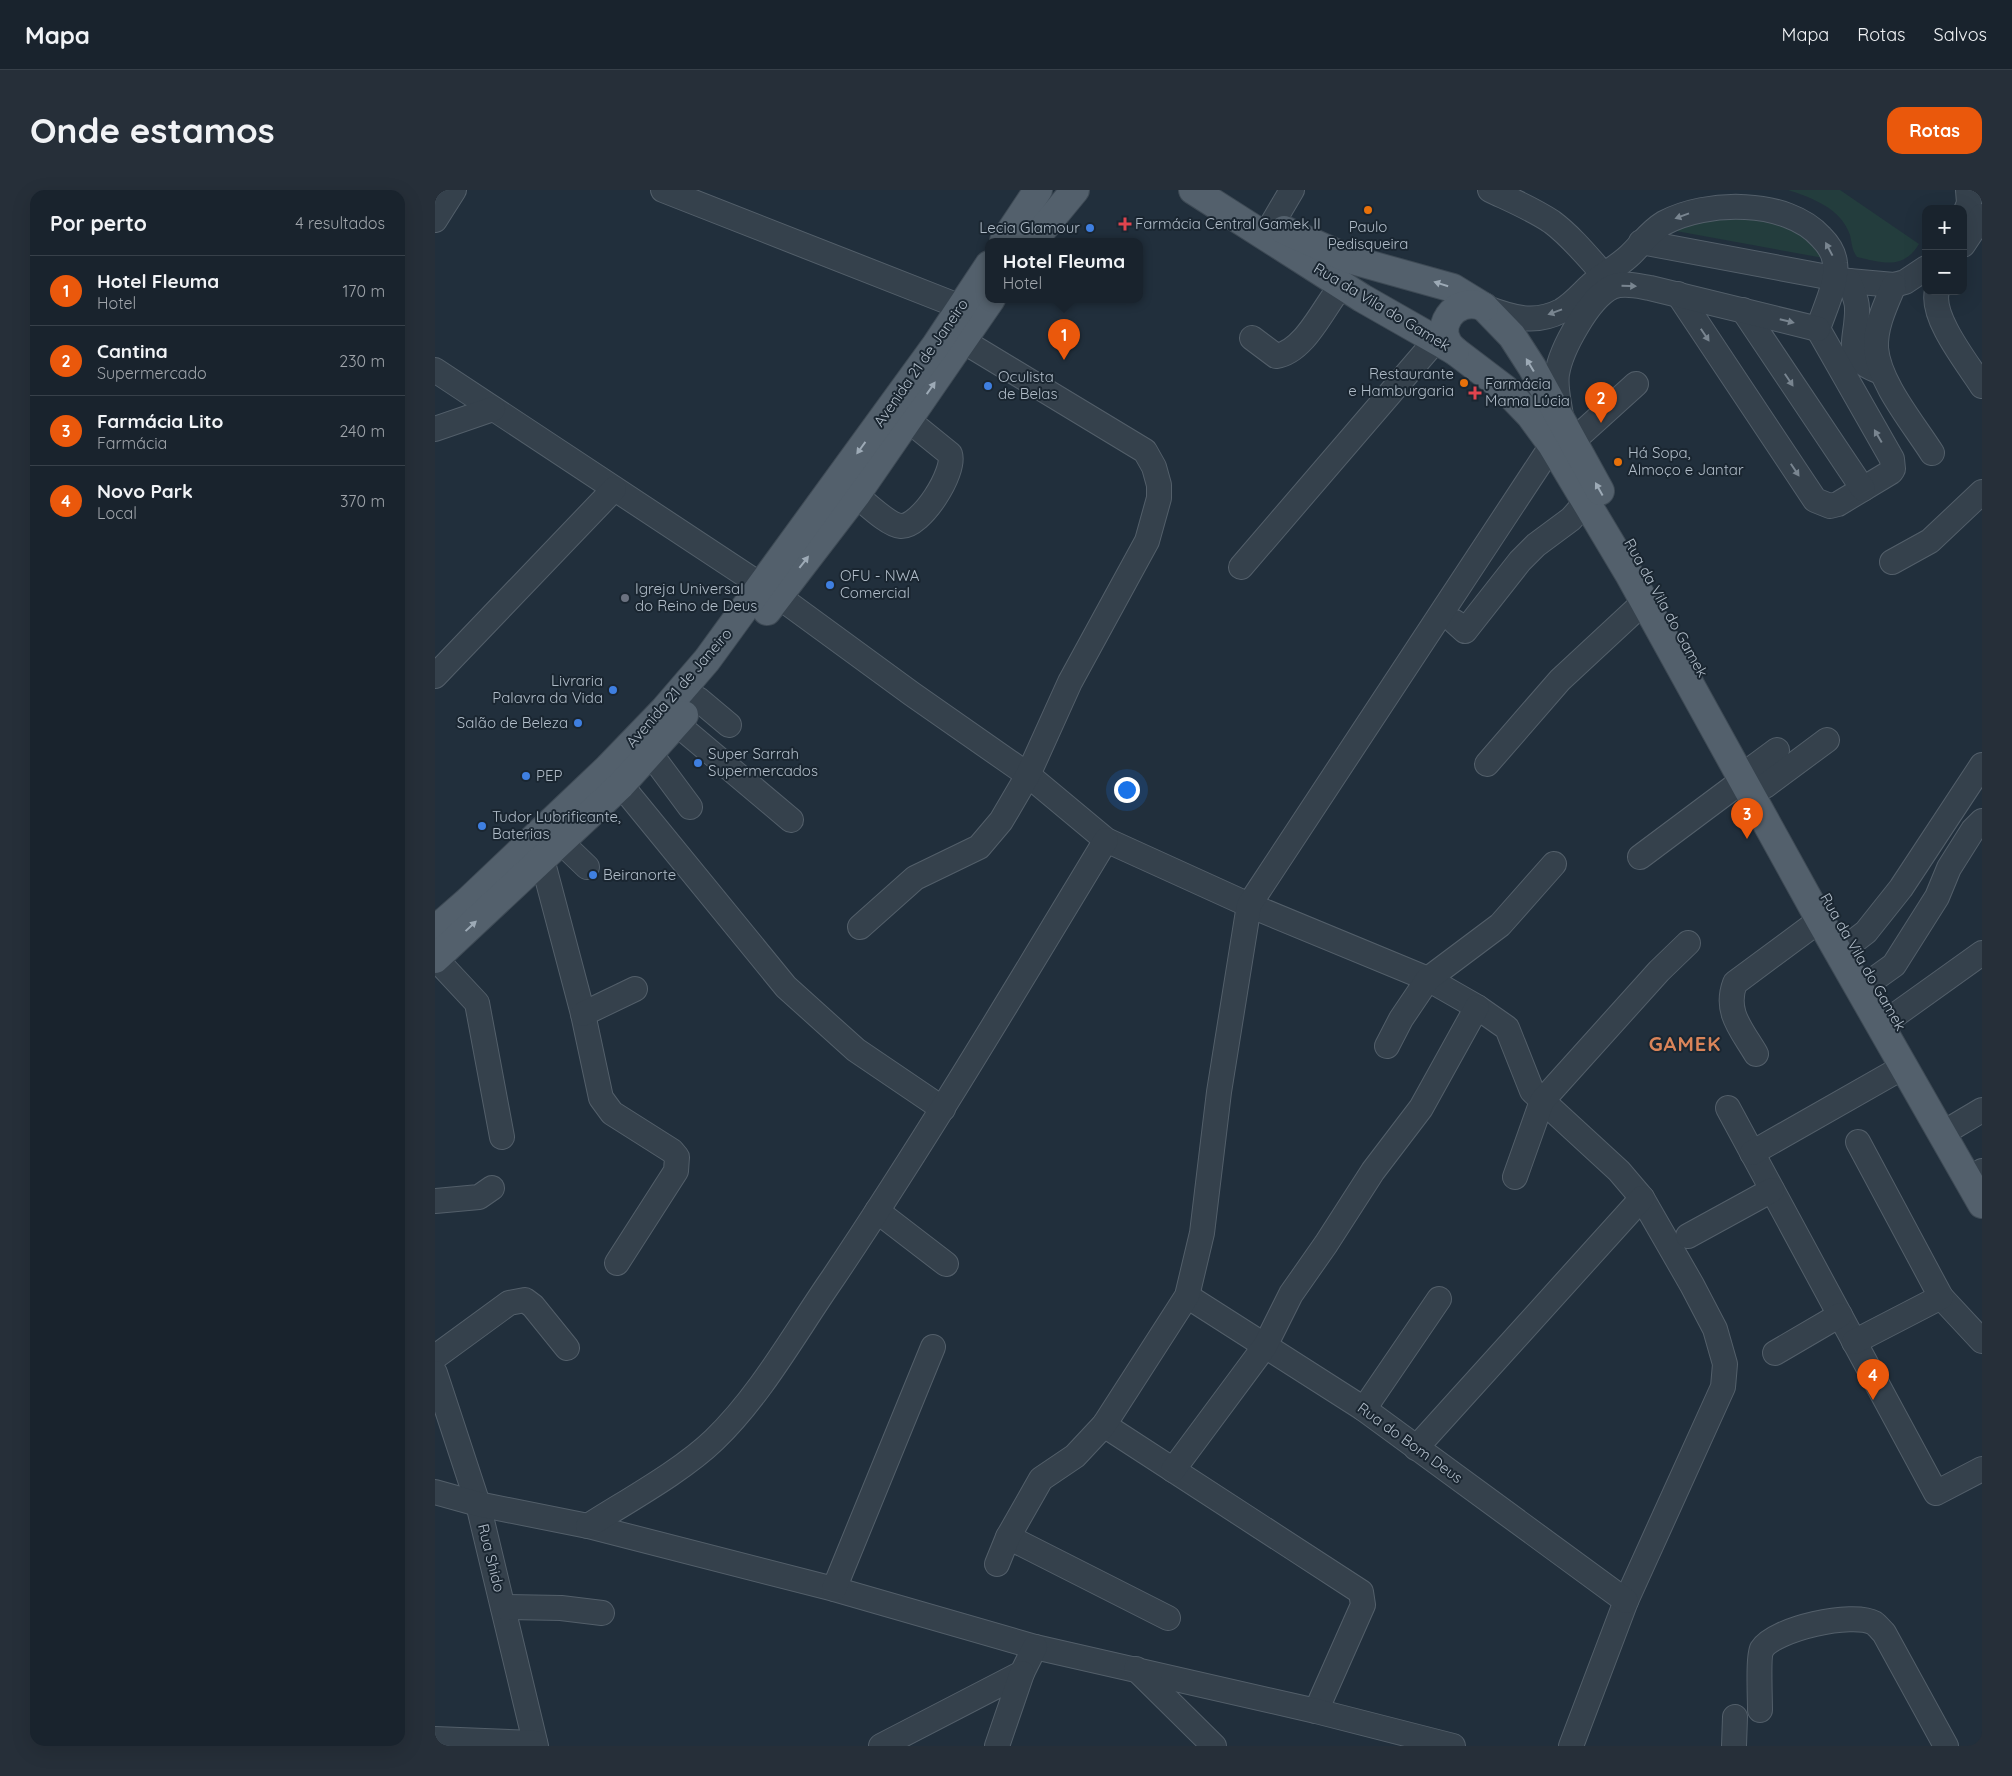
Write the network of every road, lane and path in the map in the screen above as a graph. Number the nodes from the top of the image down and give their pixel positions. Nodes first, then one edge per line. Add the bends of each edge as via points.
1 (454, 190) edge
2 (663, 190) edge
3 (1038, 190) edge
4 (1063, 190) edge
5 (1075, 190) edge
6 (1193, 190) edge
7 (1292, 190) edge
8 (1490, 190) edge
9 (1968, 190) edge
10 (1217, 198) edge
11 (1967, 208) edge
12 (1982, 216) edge
13 (435, 220) edge
14 (1272, 224) junction
15 (1006, 238) edge
16 (1031, 238) edge
17 (1035, 238) edge
18 (1967, 239) edge
19 (1635, 249) junction
20 (985, 271) edge
21 (1922, 271) edge
22 (1604, 276) junction
23 (1342, 285) junction
24 (1894, 285) junction
25 (1837, 286) junction
26 (1678, 294) junction
27 (1936, 295) edge
28 (988, 303) edge
29 (961, 307) junction
30 (1484, 307) junction
31 (1743, 310) junction
32 (1818, 329) junction
33 (1252, 338) dead end
34 (963, 341) junction
35 (1445, 346) junction
36 (435, 370) edge
37 (1881, 372) junction
38 (1636, 384) dead end
39 (1982, 386) edge
40 (493, 409) junction
41 (908, 420) junction
42 (435, 429) edge
43 (1562, 436) junction
44 (1932, 452) dead end
45 (614, 488) junction
46 (1863, 489) junction
47 (1982, 492) edge
48 (856, 494) junction
49 (1586, 502) junction
50 (1892, 562) dead end
51 (1241, 567) dead end
52 (770, 591) junction
53 (1644, 602) junction
54 (1455, 622) dead end
55 (435, 676) edge
56 (698, 699) junction
57 (677, 724) junction
58 (729, 725) dead end
59 (1827, 740) dead end
60 (1777, 750) dead end
61 (649, 753) junction
62 (1487, 764) dead end
63 (1982, 765) edge
64 (1028, 775) junction
65 (1754, 778) junction
66 (621, 785) junction
67 (690, 807) dead end
68 (791, 820) dead end
69 (1982, 820) edge
70 (1106, 840) junction
71 (551, 850) junction
72 (1641, 857) dead end
73 (1553, 864) dead end
74 (587, 867) dead end
75 (1249, 905) junction
76 (1820, 920) junction
77 (860, 927) dead end
78 (435, 930) edge
79 (1853, 942) junction
80 (1689, 943) dead end
81 (1982, 954) edge
82 (435, 958) edge
83 (1428, 979) junction
84 (1873, 980) junction
85 (635, 989) dead end
86 (1477, 1007) junction
87 (583, 1014) junction
88 (1894, 1016) junction
89 (1387, 1046) dead end
90 (1756, 1054) dead end
91 (1905, 1066) junction
92 (1543, 1100) junction
93 (1728, 1108) dead end
94 (943, 1109) junction
95 (1982, 1110) edge
96 (1955, 1126) junction
97 (502, 1137) dead end
98 (1858, 1142) dead end
99 (1752, 1152) junction
100 (1982, 1172) edge
101 (1515, 1177) dead end
102 (492, 1188) dead end
103 (1772, 1190) junction
104 (1642, 1198) junction
105 (435, 1201) edge
106 (1982, 1204) edge
107 (877, 1211) junction
108 (1688, 1236) dead end
109 (617, 1263) dead end
110 (946, 1264) dead end
111 (1187, 1296) junction
112 (1941, 1297) junction
113 (1439, 1299) dead end
114 (1840, 1315) junction
115 (1982, 1341) edge
116 (1854, 1342) junction
117 (1265, 1346) junction
118 (933, 1347) dead end
119 (567, 1348) dead end
120 (1775, 1353) dead end
121 (435, 1357) edge
122 (435, 1373) edge
123 (1364, 1409) junction
124 (1104, 1425) junction
125 (1416, 1448) junction
126 (1982, 1469) edge
127 (1173, 1470) junction
128 (435, 1492) edge
129 (478, 1504) junction
130 (588, 1526) junction
131 (1008, 1537) junction
132 (997, 1564) dead end
133 (834, 1589) junction
134 (1626, 1601) junction
135 (503, 1607) junction
136 (602, 1613) dead end
137 (1168, 1618) dead end
138 (1035, 1647) junction
139 (1136, 1669) junction
140 (1022, 1673) junction
141 (1760, 1710) dead end
142 (1316, 1711) junction
143 (1735, 1717) dead end
144 (435, 1739) edge
145 (536, 1744) edge
146 (881, 1746) edge
147 (997, 1746) edge
148 (1213, 1746) edge
149 (1453, 1746) edge
150 (1571, 1746) edge
151 (1733, 1746) edge
152 (1946, 1746) edge

1 - 13 street
2 - 29 street
3 - 15 main road
4 - 16 main road
5 - 17 main road
6 - 10 main road
7 - 14 street
8 - 22 street via 1552,222
9 - 11 street
10 - 14 main road, Rua da Vila do Gamek
10 - 23 main road, Rua da Vila do Gamek
12 - 18 street
30 -> 14 main road, Rua da Vila do Gamek via 1453,288 1349,259
19 - 22 street
19 - 25 street
25 -> 19 street via 1836,264 1830,247 1813,228 1789,216 1763,209 1737,207 1687,213 1652,230
20 - 29 main road, Avenida 21 de Janeiro
21 - 24 street
22 -> 30 street via 1560,312 1540,318 1512,318
23 - 33 street via 1307,334 1288,353 1276,356
23 - 35 main road, Rua da Vila do Gamek
24 - 25 street
24 - 37 street via 1877,335
25 - 32 street
25 - 37 street via 1857,306 1853,349 1858,360 1866,367
26 - 31 street
43 -> 26 street via 1557,375 1560,362 1572,334 1600,295 1612,287 1626,284
26 -> 46 street via 1815,500 1830,506
27 - 39 street via 1939,316
28 - 34 main road, Avenida 21 de Janeiro
29 -> 52 main road, Avenida 21 de Janeiro
30 - 35 main road via 1467,304 1455,309 1449,315 1444,332 1449,345
43 -> 30 main road, Rua da Vila do Gamek via 1511,336
31 -> 32 street
31 -> 46 street
46 -> 32 street via 1891,472 1893,464
41 -> 34 main road, Avenida 21 de Janeiro
34 - 64 street via 1145,450 1159,484 1159,498 1147,540 1071,682
35 - 43 main road, Rua da Vila do Gamek via 1505,389 1530,415
35 - 51 street
36 - 40 street
37 - 44 street
38 - 43 street
40 - 42 street
40 - 45 street
41 - 48 main road, Avenida 21 de Janeiro
41 - 48 street via 950,454 949,474 938,491 916,520 906,526 891,522
43 - 49 main road, Rua da Vila do Gamek
65 -> 43 main road, Rua da Vila do Gamek
43 - 75 street
45 - 52 street
45 - 55 street
47 - 50 street via 1930,541
52 -> 48 main road, Avenida 21 de Janeiro
49 - 53 main road, Rua da Vila do Gamek
49 - 54 street via 1571,519 1536,544 1520,561 1465,631
52 - 56 main road, Avenida 21 de Janeiro
52 - 64 street
52 - 78 main road, Avenida 21 de Janeiro via 658,717 468,902
53 - 62 street via 1560,680
53 - 65 main road, Rua da Vila do Gamek
56 - 57 main road, Avenida 21 de Janeiro
56 - 58 street
57 - 61 main road, Avenida 21 de Janeiro
57 - 68 street
59 - 65 street
60 - 65 street
61 - 66 main road, Avenida 21 de Janeiro
61 - 67 street
63 - 79 street via 1901,888 1866,932
64 - 70 street
64 - 77 street via 1001,821 979,847 915,878
65 - 72 street
65 - 76 main road, Rua da Vila do Gamek
65 - 79 main road, Rua da Vila do Gamek
66 - 71 main road, Avenida 21 de Janeiro
66 - 94 street via 786,987 856,1050
69 - 84 street via 1949,868 1937,898 1894,965
70 - 75 street
70 - 94 street
71 - 74 street
82 -> 71 main road, Avenida 21 de Janeiro
71 - 87 street
73 - 83 street via 1500,925
75 - 83 street
75 - 111 street via 1219,1092 1202,1233
76 - 90 street via 1735,983 1730,995 1731,1011
76 - 91 main road, Rua da Vila do Gamek
79 - 84 main road, Rua da Vila do Gamek
80 - 92 street via 1659,971
81 - 88 street
82 - 97 street via 477,1003
83 - 86 street
83 - 89 street
84 - 88 main road, Rua da Vila do Gamek
85 - 87 street
86 - 92 street via 1507,1028 1532,1090
86 - 117 street via 1421,1108 1373,1171 1291,1294
87 - 109 street via 605,1106 677,1156 676,1171
88 - 96 main road, Rua da Vila do Gamek
91 - 99 street
91 - 106 main road, Rua da Vila do Gamek
92 - 101 street
92 - 104 street via 1619,1171
93 - 99 street
94 - 107 street
95 - 96 street
96 - 100 main road, Rua da Vila do Gamek
98 - 112 street
99 - 103 street
102 - 105 street via 479,1197
103 - 108 street
103 - 114 street
104 - 125 street
104 - 134 street via 1693,1285 1715,1329 1725,1364 1723,1387
107 - 110 street
107 - 130 street via 744,1408 713,1441
111 - 117 street, Rua do Bom Deus
111 - 124 street
112 - 115 street
112 - 116 street
113 - 123 street
114 - 116 street
114 - 120 street
116 - 126 street via 1935,1493
117 - 123 street, Rua do Bom Deus
117 - 127 street
118 - 133 street
119 - 121 street via 525,1300 509,1303
122 - 129 street, Rua Shido
123 - 125 street, Rua do Bom Deus
124 - 127 street
124 - 131 street via 1075,1456 1041,1479
125 - 134 street, Rua do Bom Deus
127 - 142 street via 1361,1592 1363,1605
128 - 129 street
129 - 130 street
129 - 135 street, Rua Shido
130 - 133 street
131 - 132 street
131 - 137 street
133 - 138 street
134 - 150 street
135 - 136 street via 561,1608
135 - 145 street, Rua Shido
138 - 139 street
138 - 140 street
139 - 142 street
139 - 148 street
140 - 146 street
140 - 147 street
141 - 152 street via 1761,1651 1769,1640 1788,1631 1823,1623 1854,1619 1873,1622 1884,1633
142 - 149 street
143 - 151 street
144 - 145 street

